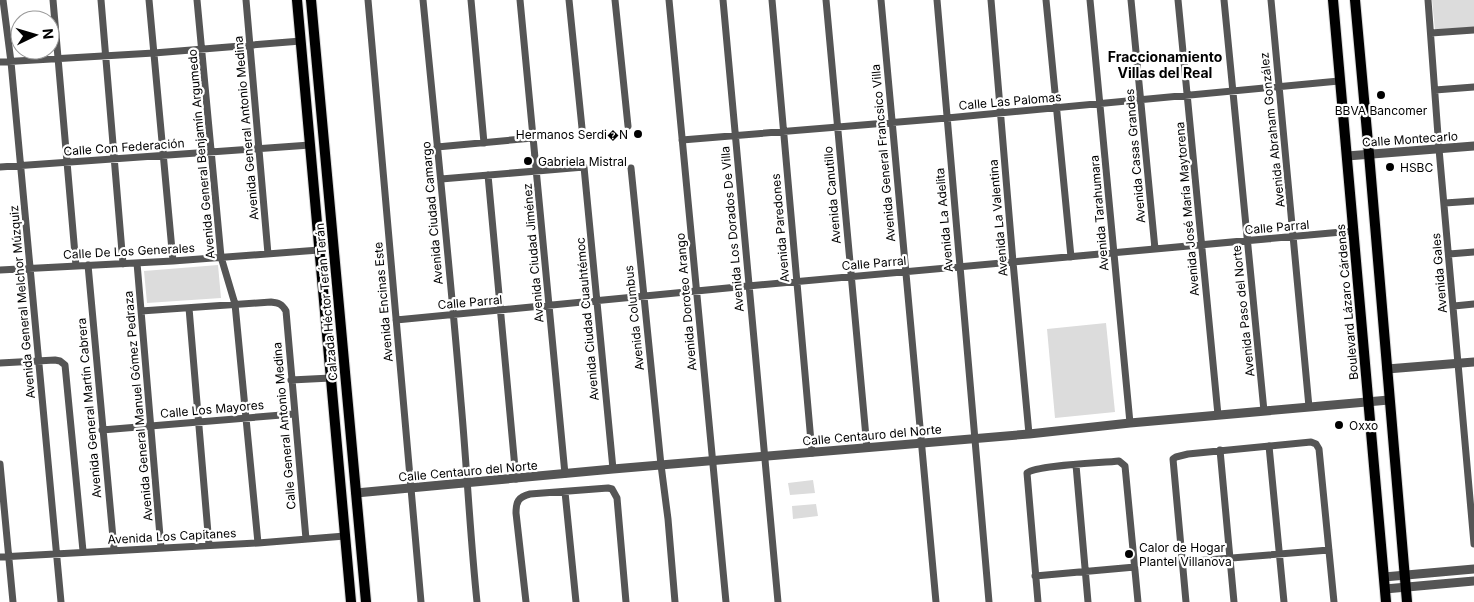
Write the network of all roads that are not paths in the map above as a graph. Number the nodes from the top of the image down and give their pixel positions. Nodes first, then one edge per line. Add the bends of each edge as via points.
1 (3, 0) edge
2 (101, 0) edge
3 (149, 0) edge
4 (197, 0) edge
5 (246, 0) edge
6 (297, 0) edge
7 (311, 0) edge
8 (368, 0) edge
9 (423, 0) edge
10 (471, 0) edge
11 (520, 0) edge
12 (569, 0) edge
13 (616, 0) edge
14 (669, 0) edge
15 (723, 0) edge
16 (772, 0) edge
17 (826, 0) edge
18 (881, 0) edge
19 (937, 0) edge
20 (991, 0) edge
21 (1046, 0) edge
22 (1090, 0) edge
23 (1132, 0) edge
24 (1178, 0) edge
25 (1224, 0) edge
26 (1271, 0) edge
27 (1333, 0) edge
28 (1355, 0) edge
29 (1428, 0) edge
30 (1474, 30) edge
31 (1431, 34) junction
32 (301, 41) junction
33 (250, 45) junction
34 (202, 49) junction
35 (154, 53) junction
36 (106, 56) junction
37 (60, 58) edge
38 (34, 60) edge
39 (58, 60) edge
40 (0, 62) edge
41 (11, 62) junction
42 (1340, 81) junction
43 (1279, 87) junction
44 (1474, 87) edge
45 (1436, 90) junction
46 (1233, 92) junction
47 (1188, 96) junction
48 (1141, 100) junction
49 (1099, 103) junction
50 (1056, 108) junction
51 (1000, 113) junction
52 (947, 118) junction
53 (892, 123) junction
54 (628, 126) dead end
55 (837, 127) junction
56 (582, 128) dead end
57 (783, 133) junction
58 (735, 136) junction
59 (533, 138) junction
60 (682, 140) junction
61 (484, 143) junction
62 (310, 145) junction
63 (1474, 146) edge
64 (437, 147) junction
65 (258, 149) junction
66 (1439, 149) junction
67 (211, 152) junction
68 (1369, 154) junction
69 (163, 156) junction
70 (1347, 156) junction
71 (115, 159) junction
72 (68, 163) junction
73 (20, 166) junction
74 (0, 167) edge
75 (631, 168) dead end
76 (536, 171) junction
77 (488, 175) junction
78 (440, 179) junction
79 (328, 192) junction
80 (1474, 201) edge
81 (1445, 203) junction
82 (1353, 231) junction
83 (1294, 236) junction
84 (1247, 241) junction
85 (1202, 245) junction
86 (1155, 249) junction
87 (319, 250) junction
88 (1474, 252) edge
89 (1114, 253) junction
90 (268, 254) junction
91 (1449, 254) junction
92 (221, 257) junction
93 (1071, 257) junction
94 (173, 261) junction
95 (1013, 262) junction
96 (137, 263) junction
97 (123, 264) junction
98 (76, 266) junction
99 (88, 266) junction
100 (960, 267) junction
101 (29, 268) junction
102 (0, 270) edge
103 (905, 272) junction
104 (850, 277) junction
105 (796, 282) junction
106 (748, 286) junction
107 (697, 291) junction
108 (643, 296) junction
109 (596, 302) junction
110 (235, 304) junction
111 (1474, 304) edge
112 (549, 306) junction
113 (1454, 306) junction
114 (189, 308) junction
115 (141, 311) junction
116 (500, 311) junction
117 (453, 315) junction
118 (396, 320) junction
119 (39, 361) junction
120 (1474, 362) edge
121 (0, 363) edge
122 (1458, 363) junction
123 (1387, 369) junction
124 (331, 378) junction
125 (291, 380) junction
126 (1389, 400) junction
127 (1368, 402) junction
128 (1308, 407) junction
129 (1264, 411) junction
130 (294, 414) junction
131 (1218, 415) junction
132 (247, 418) junction
133 (335, 421) junction
134 (199, 422) junction
135 (1130, 423) junction
136 (151, 426) junction
137 (102, 430) junction
138 (1030, 434) junction
139 (974, 439) junction
140 (922, 443) junction
141 (1269, 446) junction
142 (866, 448) junction
143 (1220, 450) junction
144 (812, 453) junction
145 (764, 457) junction
146 (712, 461) junction
147 (0, 464) edge
148 (661, 465) junction
149 (1076, 465) junction
150 (612, 469) junction
151 (565, 474) junction
152 (516, 479) junction
153 (468, 483) junction
154 (411, 489) junction
155 (565, 492) junction
156 (356, 493) junction
157 (345, 536) junction
158 (306, 539) junction
159 (258, 543) junction
160 (1474, 544) edge
161 (209, 546) junction
162 (162, 548) junction
163 (114, 550) junction
164 (1329, 550) junction
165 (83, 551) junction
166 (57, 553) junction
167 (1280, 554) junction
168 (0, 556) edge
169 (9, 556) junction
170 (1230, 558) junction
171 (1182, 562) junction
172 (1135, 567) junction
173 (1474, 569) edge
174 (1086, 572) junction
175 (1404, 575) junction
176 (1035, 576) junction
177 (1384, 577) junction
178 (1474, 581) edge
179 (1406, 587) junction
180 (1385, 589) junction
181 (13, 602) edge
182 (61, 602) edge
183 (351, 602) edge
184 (361, 602) edge
185 (366, 602) edge
186 (421, 602) edge
187 (476, 602) edge
188 (526, 602) edge
189 (576, 602) edge
190 (626, 602) edge
191 (675, 602) edge
192 (726, 602) edge
193 (778, 602) edge
194 (936, 602) edge
195 (989, 602) edge
196 (1038, 602) edge
197 (1088, 602) edge
198 (1138, 602) edge
199 (1186, 602) edge
200 (1234, 602) edge
201 (1284, 602) edge
202 (1334, 602) edge
203 (1386, 602) edge
204 (1407, 602) edge

1 - 41 street, Avenida General Melchor Múzquiz
2 - 36 street
3 - 35 street
4 - 34 street, Avenida General Benjamín Argumedo
5 - 33 street, Avenida General Antonio Medina
6 - 32 main road, Calzada Héctor Terán Terán
7 - 79 main road, Calzada Héctor Terán Terán
8 - 118 street, Avenida Encinas Este
9 - 64 street, Avenida Ciudad Camargo
10 - 61 street
11 - 59 street, Avenida Ciudad Jiménez
12 - 56 street
13 - 54 street
14 - 60 street, Avenida Doroteo Arango
15 - 58 street, Avenida Los Dorados De Villa
16 - 57 street, Avenida Paredones
17 - 55 street, Avenida Canutillo
18 - 53 street, Avenida General Francsico Villa
19 - 52 street, Avenida La Adelita
20 - 51 street, Avenida La Valentina
21 - 50 street
22 - 49 street, Avenida Tarahumara
23 - 48 street, Avenida Casas Grandes
24 - 47 street, Avenida José María Maytorena
25 - 46 street, Avenida Paso del Norte
26 - 43 street, Avenida Abraham González
27 - 42 main road, Boulevard Lázaro Cárdenas
28 - 68 main road
29 - 31 street, Avenida Gales
30 - 31 street
31 - 45 street, Avenida Gales
32 - 33 street
32 - 62 main road, Calzada Héctor Terán Terán
33 - 34 street
33 - 65 street, Avenida General Antonio Medina
34 - 35 street
34 - 67 street, Avenida General Benjamín Argumedo
35 - 36 street
35 - 69 street
36 - 37 street
36 - 71 street
38 - 41 street
39 - 72 street
40 - 41 street
41 - 73 street, Avenida General Melchor Múzquiz
42 - 43 street, Calle Las Palomas
42 - 70 main road, Boulevard Lázaro Cárdenas
43 - 46 street, Calle Las Palomas
43 - 83 street, Avenida Abraham González
44 - 45 street
45 - 66 street, Avenida Gales
46 - 47 street, Calle Las Palomas
46 - 84 street, Avenida Paso del Norte
47 - 48 street, Calle Las Palomas
47 - 85 street, Avenida José María Maytorena
48 - 49 street, Calle Las Palomas
48 - 86 street, Avenida Casas Grandes
49 - 50 street, Calle Las Palomas
49 - 89 street, Avenida Tarahumara
50 - 51 street, Calle Las Palomas
50 - 93 street
51 - 52 street, Calle Las Palomas
51 - 95 street, Avenida La Valentina
52 - 53 street, Calle Las Palomas
52 - 100 street, Avenida La Adelita
53 - 55 street, Calle Las Palomas
53 - 103 street, Avenida General Francsico Villa
55 - 57 street, Calle Las Palomas
55 - 104 street, Avenida Canutillo
57 - 58 street, Calle Las Palomas
57 - 105 street, Avenida Paredones
58 - 60 street, Calle Las Palomas
58 - 106 street, Avenida Los Dorados De Villa
59 - 61 street
59 - 76 street, Avenida Ciudad Jiménez
60 - 107 street, Avenida Doroteo Arango
61 - 64 street
62 - 65 street, Calle Con Federación
62 - 79 main road via 318,152
62 - 87 main road, Calzada Héctor Terán Terán
63 - 66 street, Calle Montecarlo
64 - 78 street, Avenida Ciudad Camargo
65 - 67 street, Calle Con Federación
65 - 90 street, Avenida General Antonio Medina
66 - 68 street, Calle Montecarlo
66 - 81 street, Avenida Gales
67 - 69 street, Calle Con Federación
67 - 92 street, Avenida General Benjamín Argumedo
68 - 70 street, Calle Montecarlo
68 - 123 main road
69 - 71 street, Calle Con Federación
69 - 94 street
70 - 82 main road, Boulevard Lázaro Cárdenas
71 - 72 street, Calle Con Federación
71 - 97 street
72 - 73 street, Calle Con Federación
72 - 98 street
73 - 74 street, Calle Con Federación
73 - 101 street, Avenida General Melchor Múzquiz
75 - 108 street, Avenida Columbus
76 - 77 street
76 - 109 street, Avenida Ciudad Cuauhtémoc via 584,167
76 - 112 street, Avenida Ciudad Jiménez
77 - 78 street
77 - 116 street
78 - 117 street, Avenida Ciudad Camargo
79 - 156 main road, Calzada Héctor Terán Terán
80 - 81 street
81 - 91 street, Avenida Gales
82 - 83 street, Calle Parral
82 - 127 main road, Boulevard Lázaro Cárdenas
83 - 84 street, Calle Parral
83 - 128 street, Avenida Abraham González
84 - 85 street, Calle Parral
84 - 129 street, Avenida Paso del Norte
85 - 86 street, Calle Parral
85 - 131 street, Avenida José María Maytorena
86 - 89 street, Calle Parral
87 - 90 street, Calle De Los Generales
87 - 124 main road, Calzada Héctor Terán Terán
88 - 91 street
89 - 93 street, Calle Parral
89 - 135 street, Avenida Tarahumara
90 - 92 street, Calle De Los Generales
91 - 113 street, Avenida Gales
92 - 94 street, Calle De Los Generales
92 - 110 street, Avenida General Benjamín Argumedo
93 - 95 street, Calle Parral
94 - 96 street, Calle De Los Generales
95 - 100 street, Calle Parral
95 - 138 street, Avenida La Valentina
96 - 97 street, Calle De Los Generales
96 - 115 street, Avenida General Manuel Gómez Pedraza
97 - 99 street, Calle De Los Generales
98 - 99 street, Calle De Los Generales
98 - 101 street, Calle De Los Generales
99 - 137 street, Avenida General Martín Cabrera
100 - 103 street, Calle Parral
100 - 139 street, Avenida La Adelita
101 - 102 street, Calle De Los Generales
101 - 119 street, Avenida General Melchor Múzquiz
103 - 104 street, Calle Parral
103 - 140 street, Avenida General Francsico Villa
104 - 105 street, Calle Parral
104 - 142 street, Avenida Canutillo
105 - 106 street, Calle Parral
105 - 144 street, Avenida Paredones
106 - 107 street, Calle Parral
106 - 145 street, Avenida Los Dorados De Villa
107 - 108 street, Calle Parral
107 - 146 street, Avenida Doroteo Arango
108 - 109 street, Calle Parral
108 - 148 street, Avenida Columbus
109 - 112 street, Calle Parral
109 - 150 street, Avenida Ciudad Cuauhtémoc
110 - 114 street
110 - 125 street, Calle General Antonio Medina via 276,302 286,310
110 - 132 street, Avenida General Benjamín Argumedo
111 - 113 street
112 - 116 street, Calle Parral
112 - 151 street, Avenida Ciudad Jiménez
113 - 122 street, Avenida Gales
114 - 115 street
114 - 134 street
115 - 136 street, Avenida General Manuel Gómez Pedraza
116 - 117 street, Calle Parral
116 - 152 street
117 - 118 street, Calle Parral
117 - 153 street, Avenida Ciudad Camargo
118 - 154 street, Avenida Encinas Este
119 - 121 street
119 - 165 street via 60,361 66,369
119 - 166 street, Avenida General Melchor Múzquiz
120 - 122 street
122 - 123 street
122 - 160 street, Avenida Gales
123 - 126 main road
124 - 125 street
124 - 133 main road, Calzada Héctor Terán Terán
125 - 130 street, Calle General Antonio Medina
126 - 127 street, Calle Centauro del Norte
126 - 175 main road
127 - 128 street, Calle Centauro del Norte
127 - 177 main road, Boulevard Lázaro Cárdenas
128 - 129 street, Calle Centauro del Norte
129 - 131 street, Calle Centauro del Norte
130 - 132 street, Calle Los Mayores
130 - 158 street, Calle General Antonio Medina
131 - 135 street, Calle Centauro del Norte
132 - 134 street, Calle Los Mayores
132 - 159 street, Avenida General Benjamín Argumedo
133 - 156 main road via 344,474 349,488
133 - 157 main road, Calzada Héctor Terán Terán
134 - 136 street, Calle Los Mayores
134 - 161 street
135 - 138 street, Calle Centauro del Norte
136 - 137 street, Calle Los Mayores
136 - 162 street, Avenida General Manuel Gómez Pedraza
137 - 163 street, Avenida General Martín Cabrera
138 - 139 street, Calle Centauro del Norte
139 - 140 street, Calle Centauro del Norte
139 - 195 street, Avenida La Adelita
140 - 142 street, Calle Centauro del Norte
140 - 194 street, Avenida General Francsico Villa
141 - 143 street
141 - 164 street via 1314,442 1318,446
141 - 167 street
142 - 144 street, Calle Centauro del Norte
143 - 170 street
143 - 171 street via 1173,459
144 - 145 street, Calle Centauro del Norte
145 - 146 street, Calle Centauro del Norte
145 - 193 street, Avenida Los Dorados De Villa
146 - 148 street, Calle Centauro del Norte
146 - 192 street, Avenida Doroteo Arango
147 - 169 street
148 - 150 street, Calle Centauro del Norte
148 - 191 street, Avenida Columbus
149 - 172 street via 1119,461 1125,466
149 - 174 street
149 - 176 street via 1035,469 1027,473
150 - 151 street, Calle Centauro del Norte
151 - 152 street, Calle Centauro del Norte
152 - 153 street, Calle Centauro del Norte
153 - 154 street, Calle Centauro del Norte
153 - 187 street, Avenida Ciudad Camargo
154 - 156 street, Calle Centauro del Norte
154 - 186 street, Avenida Encinas Este
155 - 188 street via 530,494 517,502
155 - 189 street
155 - 190 street via 608,488 615,492
156 - 185 main road, Calzada Héctor Terán Terán
157 - 158 street, Avenida Los Capitanes
157 - 183 main road, Calzada Héctor Terán Terán
157 - 184 main road via 355,547
158 - 159 street, Avenida Los Capitanes
159 - 161 street, Avenida Los Capitanes
161 - 162 street, Avenida Los Capitanes
162 - 163 street, Avenida Los Capitanes
163 - 165 street, Avenida Los Capitanes
164 - 167 street
164 - 202 street
165 - 166 street, Avenida Los Capitanes
166 - 169 street, Avenida Los Capitanes
166 - 182 street, Avenida General Melchor Múzquiz
167 - 170 street
167 - 201 street
168 - 169 street, Avenida Los Capitanes
169 - 181 street
170 - 171 street
170 - 200 street
171 - 199 street
172 - 174 street
172 - 198 street
173 - 175 street
174 - 176 street
174 - 197 street
175 - 177 street
175 - 179 main road
176 - 196 street
177 - 180 main road, Boulevard Lázaro Cárdenas
178 - 179 street
179 - 180 street
179 - 204 main road
180 - 203 main road, Boulevard Lázaro Cárdenas

